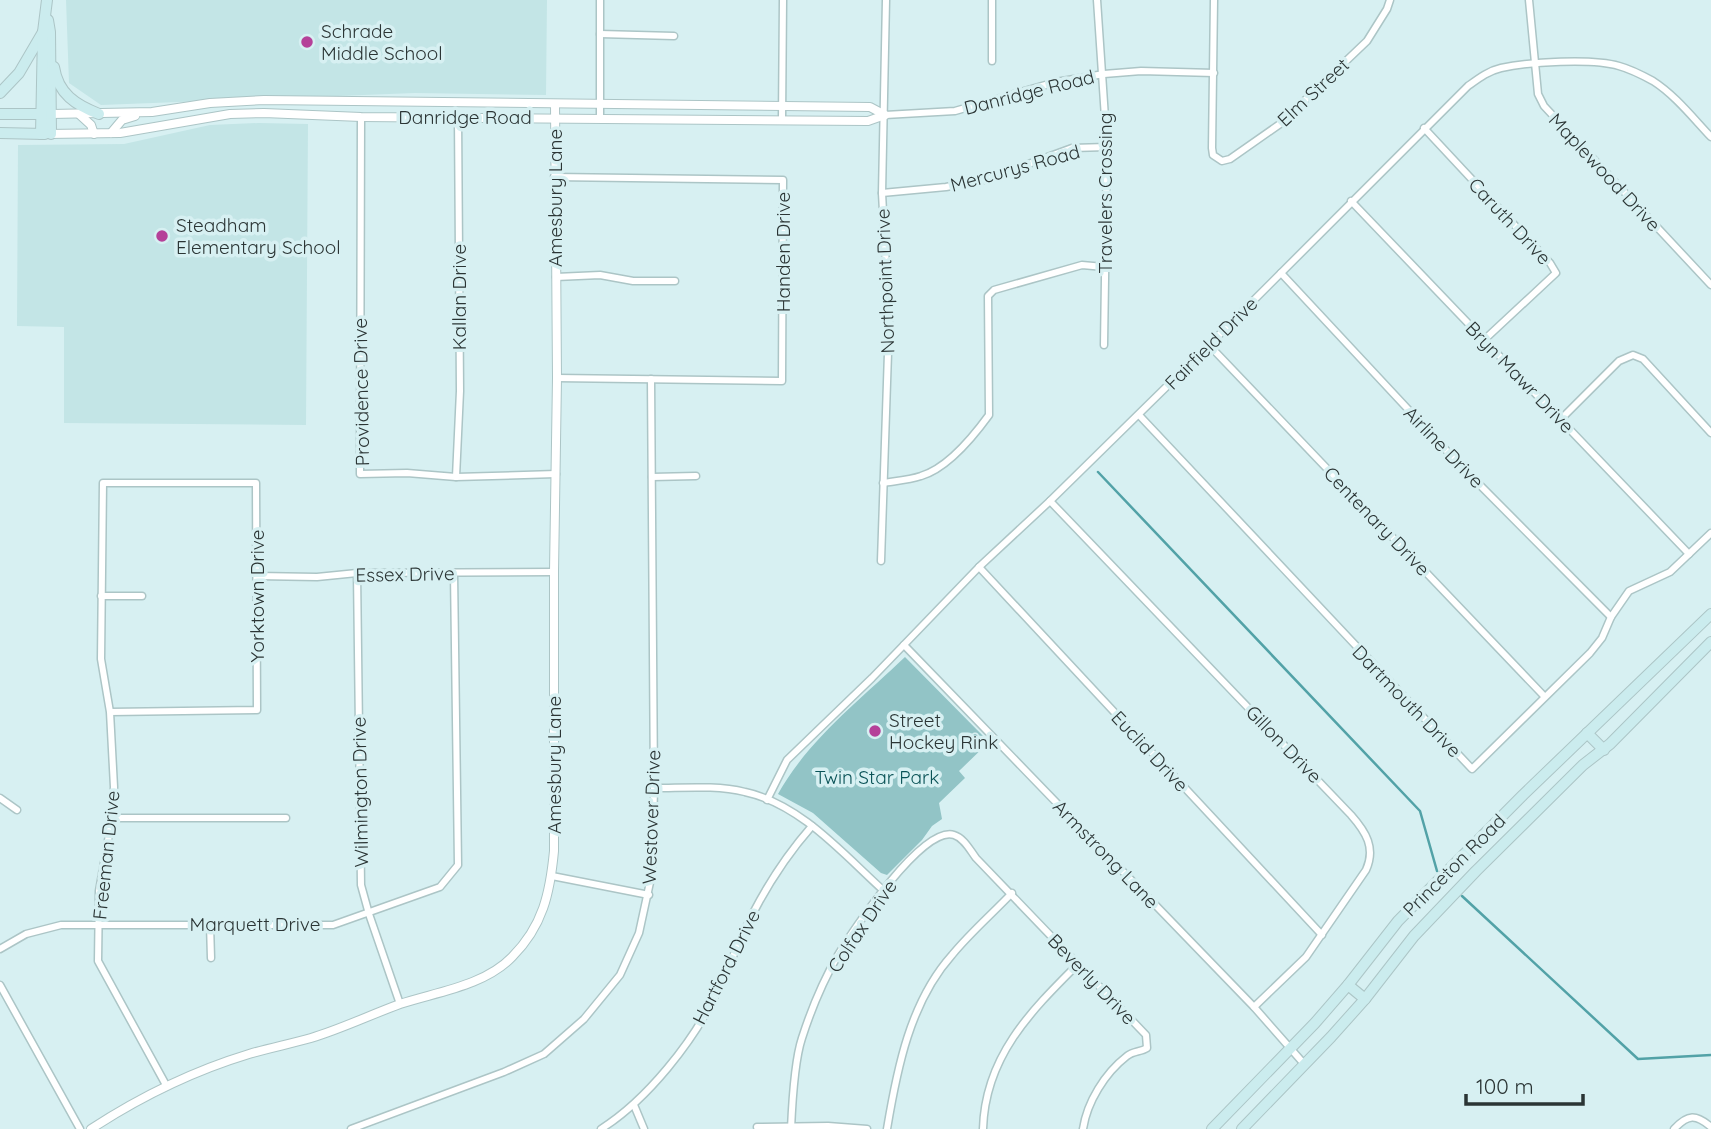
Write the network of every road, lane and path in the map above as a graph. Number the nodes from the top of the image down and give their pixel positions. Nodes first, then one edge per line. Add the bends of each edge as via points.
1 (600, 0) edge
2 (783, 0) edge
3 (886, 0) edge
4 (992, 0) edge
5 (1097, 0) edge
6 (1214, 0) edge
7 (1390, 0) edge
8 (1529, 0) edge
9 (46, 5) edge
10 (43, 32) junction
11 (600, 34) junction
12 (674, 36) dead end
13 (50, 48) junction
14 (992, 61) dead end
15 (1535, 64) junction
16 (1214, 73) junction
17 (1104, 74) junction
18 (0, 93) edge
19 (555, 104) junction
20 (600, 105) junction
21 (782, 107) junction
22 (152, 112) junction
23 (0, 114) edge
24 (46, 114) junction
25 (79, 114) junction
26 (99, 114) junction
27 (885, 115) junction
28 (361, 117) junction
29 (458, 117) junction
30 (555, 117) junction
31 (600, 118) junction
32 (782, 120) junction
33 (1424, 128) junction
34 (0, 133) edge
35 (111, 133) junction
36 (46, 134) junction
37 (94, 134) junction
38 (1711, 137) edge
39 (1107, 148) junction
40 (554, 177) junction
41 (882, 193) junction
42 (1351, 201) junction
43 (1104, 267) junction
44 (1281, 274) junction
45 (556, 277) junction
46 (675, 281) dead end
47 (1711, 285) edge
48 (1484, 340) junction
49 (1104, 345) dead end
50 (1209, 345) junction
51 (557, 378) junction
52 (651, 379) junction
53 (1139, 415) junction
54 (1561, 419) junction
55 (1711, 433) edge
56 (556, 474) junction
57 (696, 476) dead end
58 (456, 477) junction
59 (652, 477) junction
60 (256, 483) joint
61 (883, 483) junction
62 (1050, 501) junction
63 (1711, 533) edge
64 (1689, 554) junction
65 (881, 561) dead end
66 (979, 567) junction
67 (554, 572) junction
68 (357, 573) junction
69 (454, 573) junction
70 (257, 576) junction
71 (100, 596) junction
72 (142, 596) dead end
73 (1711, 614) edge
74 (1611, 617) junction
75 (1711, 642) edge
76 (904, 645) junction
77 (1544, 696) junction
78 (110, 712) junction
79 (1587, 733) junction
80 (1604, 750) junction
81 (1537, 782) junction
82 (654, 788) junction
83 (1551, 796) junction
84 (0, 798) edge
85 (767, 800) junction
86 (17, 810) dead end
87 (112, 818) junction
88 (286, 818) dead end
89 (813, 826) junction
90 (954, 834) joint
91 (1463, 856) junction
92 (1476, 871) junction
93 (552, 876) junction
94 (884, 891) junction
95 (1012, 893) junction
96 (649, 895) junction
97 (369, 914) junction
98 (99, 924) junction
99 (210, 924) junction
100 (1322, 935) junction
101 (0, 949) edge
102 (211, 958) dead end
103 (1077, 965) junction
104 (0, 985) edge
105 (1348, 985) junction
106 (1365, 999) junction
107 (400, 1004) junction
108 (1254, 1007) junction
109 (1290, 1048) junction
110 (1304, 1065) junction
111 (166, 1085) junction
112 (634, 1105) junction
113 (757, 1127) dead end
114 (791, 1127) edge
115 (1711, 1127) edge
116 (80, 1129) edge
117 (91, 1129) edge
118 (351, 1129) edge
119 (601, 1129) edge
120 (644, 1129) edge
121 (867, 1129) edge
122 (887, 1129) edge
123 (983, 1129) edge
124 (1083, 1129) edge
125 (1212, 1129) edge
126 (1242, 1129) edge
127 (1674, 1129) edge

1 - 11 street
2 - 21 street
3 - 27 street, Northpoint Drive
4 - 14 street
5 - 17 street, Travelers Crossing
6 - 16 street
7 - 16 street, Elm Street via 1367,41 1280,124 1222,161 1212,148
8 - 15 street, Maplewood Drive
9 - 10 main road
9 - 13 main road
10 - 18 main road via 19,73
10 - 24 main road
11 - 12 street
11 - 20 street
13 - 24 main road
13 - 26 main road via 64,92 80,107
15 - 33 street, Fairfield Drive via 1486,73
15 - 38 street, Fairfield Drive via 1595,62 1638,73 1674,98
15 - 47 street, Maplewood Drive via 1538,94 1551,115
16 - 17 street, Danridge Road
17 - 27 street, Danridge Road via 1056,82 955,111
17 - 39 street, Travelers Crossing
19 - 20 street, Danridge Road
19 - 22 street, Danridge Road via 245,100
19 - 30 street, Amesbury Lane
20 - 21 street, Danridge Road
20 - 31 street
21 - 27 street, Danridge Road via 870,107
21 - 32 street
22 - 26 street, Danridge Road
22 - 35 street via 122,120
23 - 24 main road
24 - 25 street, Danridge Road
24 - 36 main road
25 - 26 street, Danridge Road
25 - 37 street
27 - 32 street, Danridge Road via 868,121
27 - 41 street, Northpoint Drive
28 - 29 street, Danridge Road
28 - 35 street, Danridge Road via 230,114
28 - 58 street, Providence Drive via 360,474
29 - 30 street, Danridge Road
29 - 58 street, Kallan Drive via 460,391
30 - 31 street, Danridge Road
30 - 40 street, Amesbury Lane
31 - 32 street, Danridge Road
33 - 42 street, Fairfield Drive
33 - 48 street, Caruth Drive via 1556,273
34 - 36 main road
35 - 37 street, Danridge Road
36 - 37 street, Danridge Road
39 - 41 street, Mercurys Road via 1072,148 988,179
39 - 43 street, Travelers Crossing
40 - 45 street, Amesbury Lane
40 - 52 street, Handen Drive via 783,180 782,381
41 - 61 street, Northpoint Drive via 889,323
42 - 44 street, Fairfield Drive
42 - 48 street, Bryn Mawr Drive
43 - 49 street, Travelers Crossing
43 - 61 street via 1082,265 994,289 988,296 989,415 943,465 922,476
44 - 50 street, Fairfield Drive
44 - 74 street, Airline Drive
45 - 46 street
45 - 51 street, Amesbury Lane
48 - 54 street, Bryn Mawr Drive
50 - 53 street, Fairfield Drive
50 - 77 street, Centenary Drive
51 - 52 street
51 - 56 street, Amesbury Lane
52 - 59 street, Westover Drive
53 - 62 street, Fairfield Drive
53 - 77 street, Dartmouth Drive via 1472,769
54 - 55 street via 1619,361 1633,355 1643,359
54 - 64 street, Bryn Mawr Drive
56 - 58 street, Providence Drive
56 - 67 street, Amesbury Lane
57 - 59 street
59 - 82 street, Westover Drive
60 - 70 street, Yorktown Drive
60 - 71 street, Freeman Drive via 103,483
61 - 65 street, Northpoint Drive
62 - 66 street, Fairfield Drive
62 - 100 street, Gillon Drive via 1362,828 1371,849 1370,862
63 - 64 street, Dartmouth Drive
64 - 74 street, Dartmouth Drive via 1670,572 1629,591
66 - 76 street, Fairfield Drive
66 - 100 street, Euclid Drive
67 - 69 street, Essex Drive
67 - 93 street, Amesbury Lane
68 - 69 street, Essex Drive
68 - 70 street, Essex Drive
68 - 97 street, Wilmington Drive via 361,884
69 - 97 street, Marquett Drive via 457,865 440,887
70 - 78 street, Yorktown Drive via 257,710
71 - 72 street
71 - 78 street, Freeman Drive via 101,659
73 - 79 main road, Princeton Road
74 - 77 street, Dartmouth Drive via 1590,653
75 - 80 main road, Princeton Road
76 - 85 street, Fairfield Drive via 788,760
76 - 108 street, Armstrong Lane
78 - 87 street, Freeman Drive
79 - 80 main road
79 - 81 main road, Princeton Road
80 - 83 main road, Princeton Road
81 - 83 main road
81 - 91 main road, Princeton Road
82 - 85 street via 720,788
82 - 96 street, Westover Drive
83 - 92 main road, Princeton Road
84 - 86 street
85 - 89 street
87 - 88 street
87 - 98 street, Freeman Drive via 99,891
89 - 94 street
89 - 112 street, Hartford Drive via 765,891 707,1010 666,1071
90 - 94 street, Colfax Drive via 937,836 928,843
90 - 95 street, Beverly Drive
91 - 92 main road
91 - 105 main road, Princeton Road via 1398,921
92 - 106 main road, Princeton Road via 1414,936
93 - 96 street
93 - 107 street, Amesbury Lane via 545,908 511,959 480,979
94 - 114 street, Colfax Drive via 839,954 800,1041
95 - 103 street, Beverly Drive
95 - 122 street via 950,956 925,997 902,1055
96 - 118 street, Westover Drive via 639,933 620,975 584,1019 544,1054
97 - 99 street, Marquett Drive via 333,925
97 - 107 street, Wilmington Drive
98 - 99 street, Marquett Drive
98 - 101 street, Marquett Drive via 61,925 26,934
98 - 111 street, Freeman Drive via 99,961
99 - 102 street
100 - 108 street, Gillon Drive
103 - 123 street via 1034,1008 1010,1041 990,1091
103 - 124 street, Beverly Drive via 1146,1035 1147,1042 1147,1048 1127,1056 1100,1087
104 - 116 street
105 - 106 main road
105 - 109 main road, Princeton Road
106 - 110 main road, Princeton Road
107 - 111 street, Amesbury Lane
108 - 109 street, Armstrong Lane
109 - 110 street, Armstrong Lane
109 - 125 main road, Princeton Road
110 - 126 main road, Princeton Road
111 - 117 street, Amesbury Lane
112 - 119 street, Hartford Drive
112 - 120 street
113 - 114 street
114 - 121 street
115 - 127 street via 1695,1117

